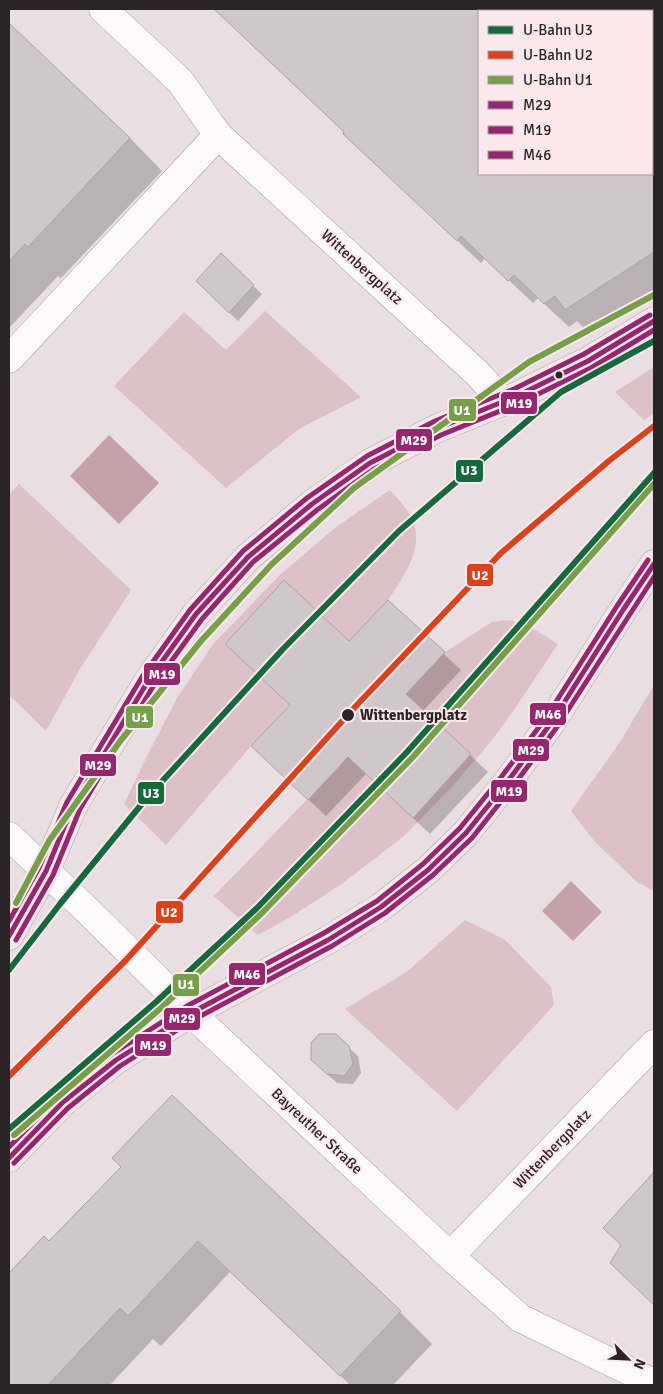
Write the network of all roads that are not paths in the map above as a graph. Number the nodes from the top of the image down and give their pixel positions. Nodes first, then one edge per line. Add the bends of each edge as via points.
1 (103, 9) edge
2 (218, 135) junction
3 (654, 321) edge
4 (9, 359) edge
5 (499, 404) junction
6 (654, 564) edge
7 (9, 836) edge
8 (46, 871) junction
9 (9, 936) edge
10 (191, 1013) junction
11 (654, 1044) edge
12 (9, 1158) edge
13 (450, 1256) junction
14 (654, 1383) edge

1 - 2 street, Wittenbergplatz via 180,81
2 - 4 street
2 - 5 street, Wittenbergplatz via 478,374
3 - 5 main road via 588,361
5 - 8 main road via 438,428 370,463 312,504 248,557 196,614 148,681 73,806
6 - 10 main road via 508,781 466,833 428,870 381,906 328,940
7 - 8 street, Bayreuther Straße
8 - 9 main road
8 - 10 street, Bayreuther Straße
10 - 12 main road via 116,1060 63,1102
10 - 13 street, Bayreuther Straße
11 - 13 street, Wittenbergplatz
13 - 14 street, Bayreuther Straße via 520,1318

